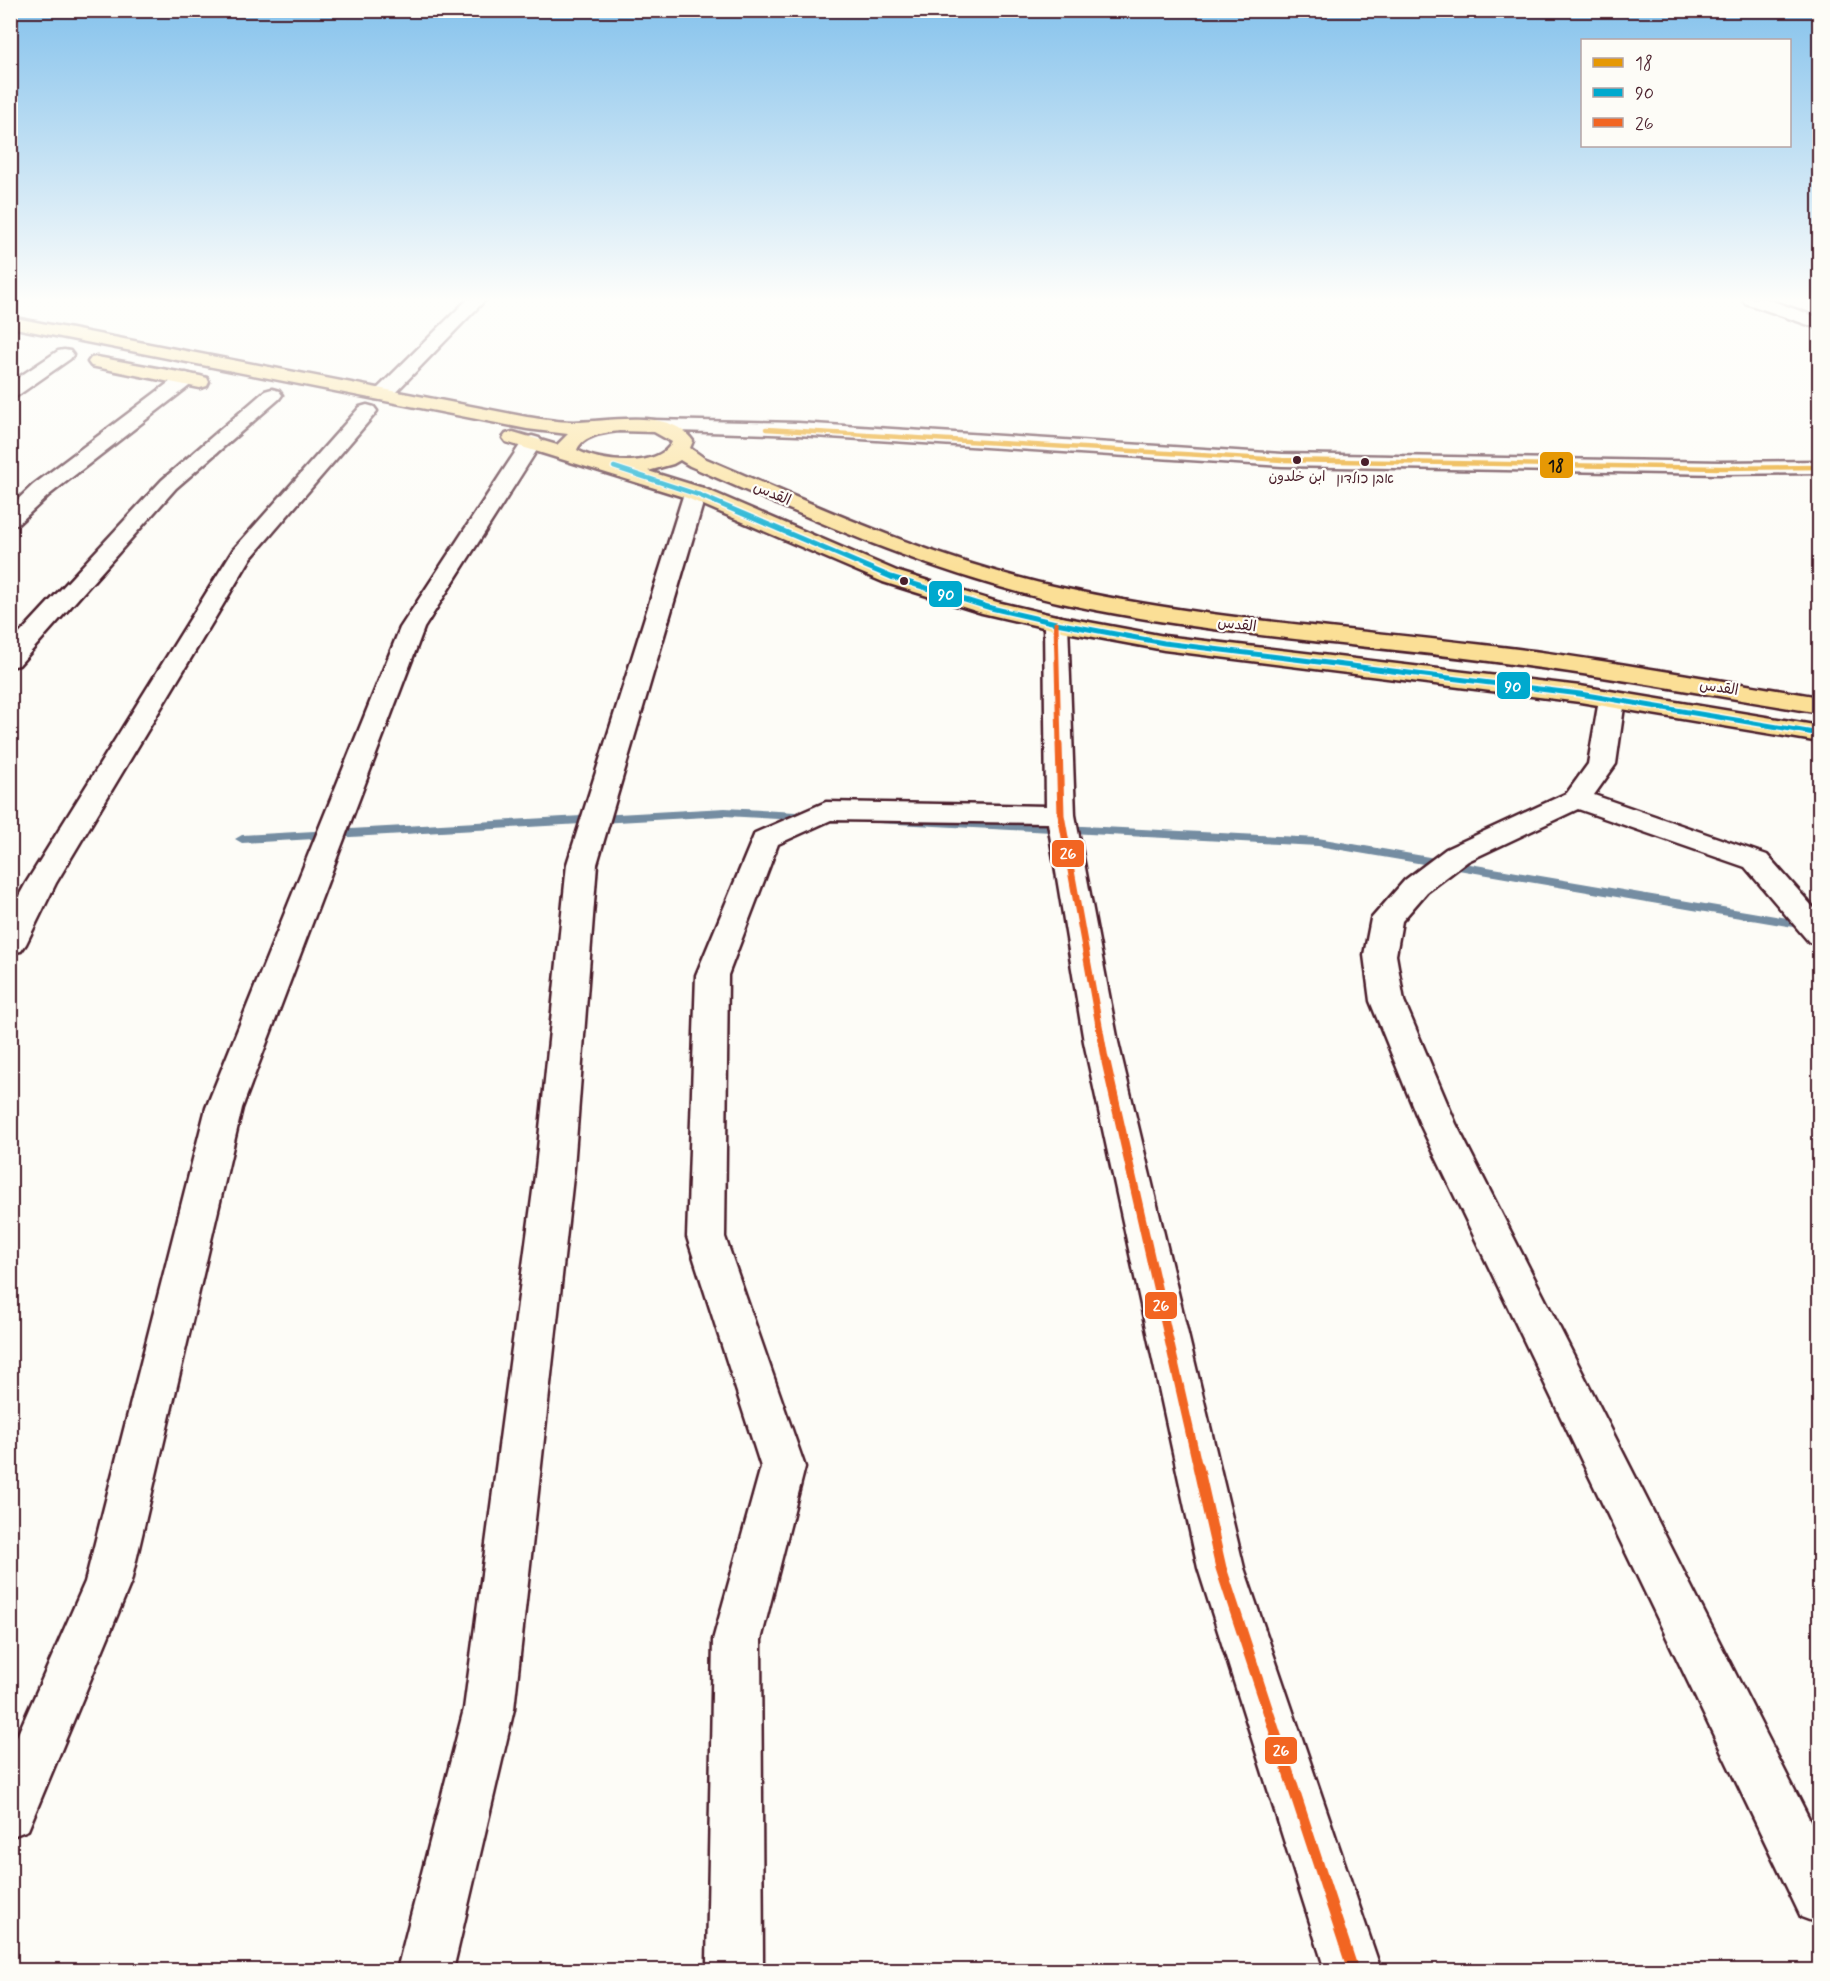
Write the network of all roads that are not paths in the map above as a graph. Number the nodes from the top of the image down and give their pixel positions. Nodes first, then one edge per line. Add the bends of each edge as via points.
1 (171, 391) edge
2 (311, 391) edge
3 (379, 391) edge
4 (262, 393) joint
5 (294, 399) dead end
6 (365, 404) junction
7 (653, 426) junction
8 (602, 428) junction
9 (770, 429) junction
10 (532, 442) junction
11 (681, 449) junction
12 (569, 455) junction
13 (614, 467) junction
14 (1820, 467) edge
15 (695, 493) junction
16 (10, 519) edge
17 (1056, 623) junction
18 (10, 660) edge
19 (1612, 699) junction
20 (1820, 705) edge
21 (1820, 734) edge
22 (1577, 799) junction
23 (1061, 815) junction
24 (1820, 935) edge
25 (10, 944) edge
26 (10, 1812) edge
27 (1820, 1898) edge
28 (735, 1963) dead end
29 (425, 1971) edge
30 (1353, 1971) edge

1 - 16 street via 41,490
2 - 6 main road
3 - 6 street
4 - 5 main road
4 - 18 street via 169,484
6 - 8 main road via 562,427
6 - 10 main road
6 - 25 street via 241,555 41,884
7 - 8 main road
7 - 9 street
7 - 11 main road, القدس via 678,434 684,441
8 - 12 main road via 573,438 567,445
9 - 11 street via 714,435
9 - 14 street via 1282,460
10 - 12 main road
10 - 26 street via 412,628 224,1108 108,1582
11 - 13 main road via 664,460
11 - 20 main road, القدس via 697,462 860,532 949,564 1063,596 1214,623 1520,657
12 - 13 main road via 583,463
13 - 15 main road, القدس
15 - 17 main road, القدس via 891,577
15 - 29 street via 582,864 555,1168 489,1709
17 - 19 main road, القدس via 1164,643
17 - 23 street
19 - 21 main road, القدس
19 - 22 street via 1602,764
22 - 24 street via 1756,861
22 - 27 street via 1457,855 1416,886 1387,919 1380,955 1387,1001 1438,1124
23 - 28 street via 826,811 765,839 712,975 705,1237 783,1467 737,1640
23 - 30 street via 1101,1042 1221,1568

